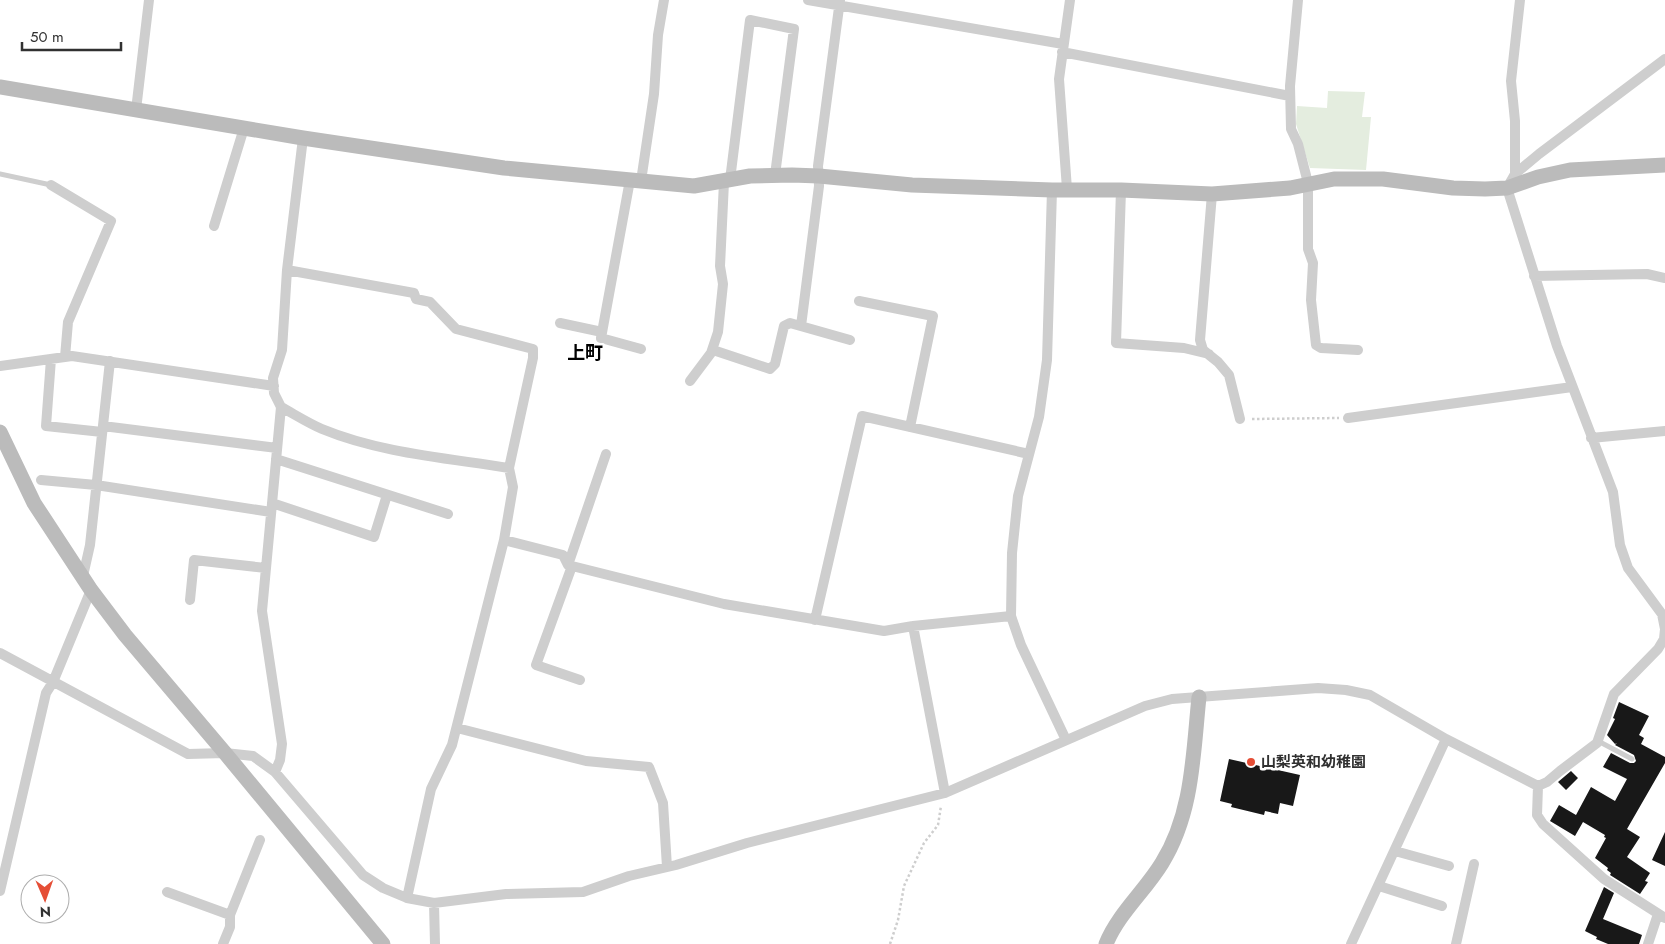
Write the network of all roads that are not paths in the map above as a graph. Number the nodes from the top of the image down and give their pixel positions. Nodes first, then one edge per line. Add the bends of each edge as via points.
1 (149, 0) edge
2 (664, 0) edge
3 (808, 0) edge
4 (1070, 0) edge
5 (1298, 0) edge
6 (1520, 0) edge
7 (840, 3) edge
8 (1063, 48) junction
9 (1665, 59) edge
10 (0, 87) edge
11 (1290, 96) junction
12 (136, 110) junction
13 (244, 128) junction
14 (302, 138) junction
15 (1665, 165) edge
16 (0, 174) edge
17 (1515, 174) junction
18 (775, 175) junction
19 (819, 176) junction
20 (636, 181) junction
21 (727, 181) junction
22 (1308, 183) junction
23 (51, 185) joint
24 (1507, 188) junction
25 (1060, 190) junction
26 (1121, 190) junction
27 (1212, 194) junction
28 (214, 226) dead end
29 (286, 270) junction
30 (1534, 276) junction
31 (1665, 278) edge
32 (859, 300) dead end
33 (560, 323) dead end
34 (801, 326) junction
35 (602, 332) junction
36 (850, 340) dead end
37 (641, 349) dead end
38 (713, 350) junction
39 (1358, 350) dead end
40 (1209, 354) junction
41 (65, 357) junction
42 (51, 359) junction
43 (110, 362) junction
44 (0, 366) edge
45 (690, 381) dead end
46 (274, 386) junction
47 (1572, 387) junction
48 (281, 407) junction
49 (1240, 418) road end
50 (1348, 418) road end
51 (910, 427) junction
52 (103, 429) junction
53 (1665, 431) edge
54 (0, 432) edge
55 (1592, 438) junction
56 (277, 453) junction
57 (606, 454) dead end
58 (1029, 454) junction
59 (509, 468) junction
60 (41, 480) dead end
61 (96, 485) junction
62 (387, 494) junction
63 (271, 508) junction
64 (448, 514) dead end
65 (504, 540) junction
66 (570, 566) junction
67 (266, 568) junction
68 (83, 576) junction
69 (91, 590) junction
70 (190, 600) dead end
71 (1663, 615) edge
72 (1011, 616) junction
73 (815, 620) junction
74 (913, 626) junction
75 (0, 653) edge
76 (580, 680) dead end
77 (53, 682) junction
78 (1199, 697) junction
79 (457, 728) junction
80 (1446, 739) junction
81 (1066, 740) junction
82 (1598, 741) junction
83 (225, 753) junction
84 (1632, 759) dead end
85 (275, 772) junction
86 (1538, 786) junction
87 (943, 794) junction
88 (260, 840) dead end
89 (1395, 851) junction
90 (1474, 864) dead end
91 (1449, 866) dead end
92 (667, 867) junction
93 (1378, 886) junction
94 (0, 891) edge
95 (167, 892) dead end
96 (407, 898) junction
97 (434, 903) junction
98 (1442, 906) dead end
99 (230, 915) junction
100 (1662, 916) edge
101 (224, 944) edge
102 (383, 944) edge
103 (435, 944) edge
104 (1106, 944) edge
105 (1352, 944) edge
106 (1456, 944) edge
107 (1648, 944) edge

1 - 12 street
2 - 20 street via 654,94
3 - 7 street
4 - 8 street
5 - 11 street
6 - 17 street via 1512,81
7 - 8 street
7 - 19 street
8 - 11 street
8 - 25 street via 1059,79
9 - 17 street
10 - 12 street
11 - 22 street via 1291,129
12 - 13 street
13 - 14 street
13 - 28 street
14 - 20 street via 504,168
14 - 29 street
15 - 24 street via 1570,170 1538,176
16 - 23 lane
17 - 24 street
18 - 19 street
18 - 21 street
18 - 21 street via 794,29 750,20
19 - 25 street via 912,185
19 - 34 street
20 - 21 street via 694,186
20 - 35 street
21 - 38 street via 720,266 723,284
22 - 24 street via 1334,179 1383,179 1452,188
22 - 27 street via 1290,188
22 - 39 street via 1308,249 1314,263 1311,300 1316,345
23 - 41 street via 111,221 68,322
24 - 30 street
25 - 26 street
25 - 58 street via 1047,360
26 - 27 street
26 - 40 street via 1116,343 1184,348
27 - 40 street via 1200,340 1203,350
29 - 46 street via 282,350 273,378
29 - 59 street via 414,293 416,299 430,302 456,329 533,349 534,358
30 - 31 street via 1647,274
30 - 47 street
32 - 51 street via 933,316
33 - 35 street
34 - 36 street
34 - 38 street via 790,323 784,326 775,364 770,369
35 - 37 street via 601,338
38 - 45 street
40 - 49 street via 1229,375
41 - 42 street
41 - 43 street
42 - 44 street
42 - 52 street via 46,426
43 - 46 street
43 - 52 street
46 - 48 street
47 - 50 street
47 - 55 street
48 - 56 street
48 - 59 street via 321,429 356,440 398,451
51 - 58 street
51 - 73 street via 862,416
52 - 56 street
52 - 61 street
53 - 55 street
54 - 68 street via 34,503
55 - 71 street via 1613,492 1620,545 1628,568
56 - 62 street
56 - 63 street
57 - 66 street
58 - 72 street via 1018,496 1012,553
59 - 65 street via 513,487
60 - 61 street
61 - 63 street
61 - 68 street via 90,545
62 - 63 street via 374,537
62 - 64 street
63 - 67 street
65 - 66 street via 563,555
65 - 79 street
66 - 73 street via 724,604
66 - 76 street via 536,665
67 - 70 street via 194,560
67 - 85 street via 262,611 282,744
68 - 69 street
69 - 77 street
69 - 83 street
71 - 82 street via 1664,639 1614,694
72 - 74 street
72 - 81 street via 1021,645
73 - 74 street via 884,631
74 - 87 street
75 - 77 street
77 - 83 street via 188,754
77 - 94 street via 46,693
78 - 80 street via 1318,688 1346,690 1370,695
78 - 81 street via 1172,698 1145,706
78 - 104 street via 1189,794 1177,835 1162,863 1111,930
79 - 92 street via 586,762 649,767 663,803
79 - 96 street via 430,789
80 - 86 street
80 - 89 street
81 - 87 street
82 - 84 lane
82 - 86 street via 1548,782
83 - 85 street via 253,756
83 - 102 street
85 - 96 street via 363,875
86 - 100 street via 1537,815 1543,824 1604,879
87 - 92 street via 747,843
88 - 99 street
89 - 91 street
89 - 93 street
90 - 106 street
92 - 97 street via 583,892 506,894
93 - 98 street
93 - 105 street
95 - 99 street
96 - 97 street
97 - 103 street
99 - 101 street
100 - 107 street

